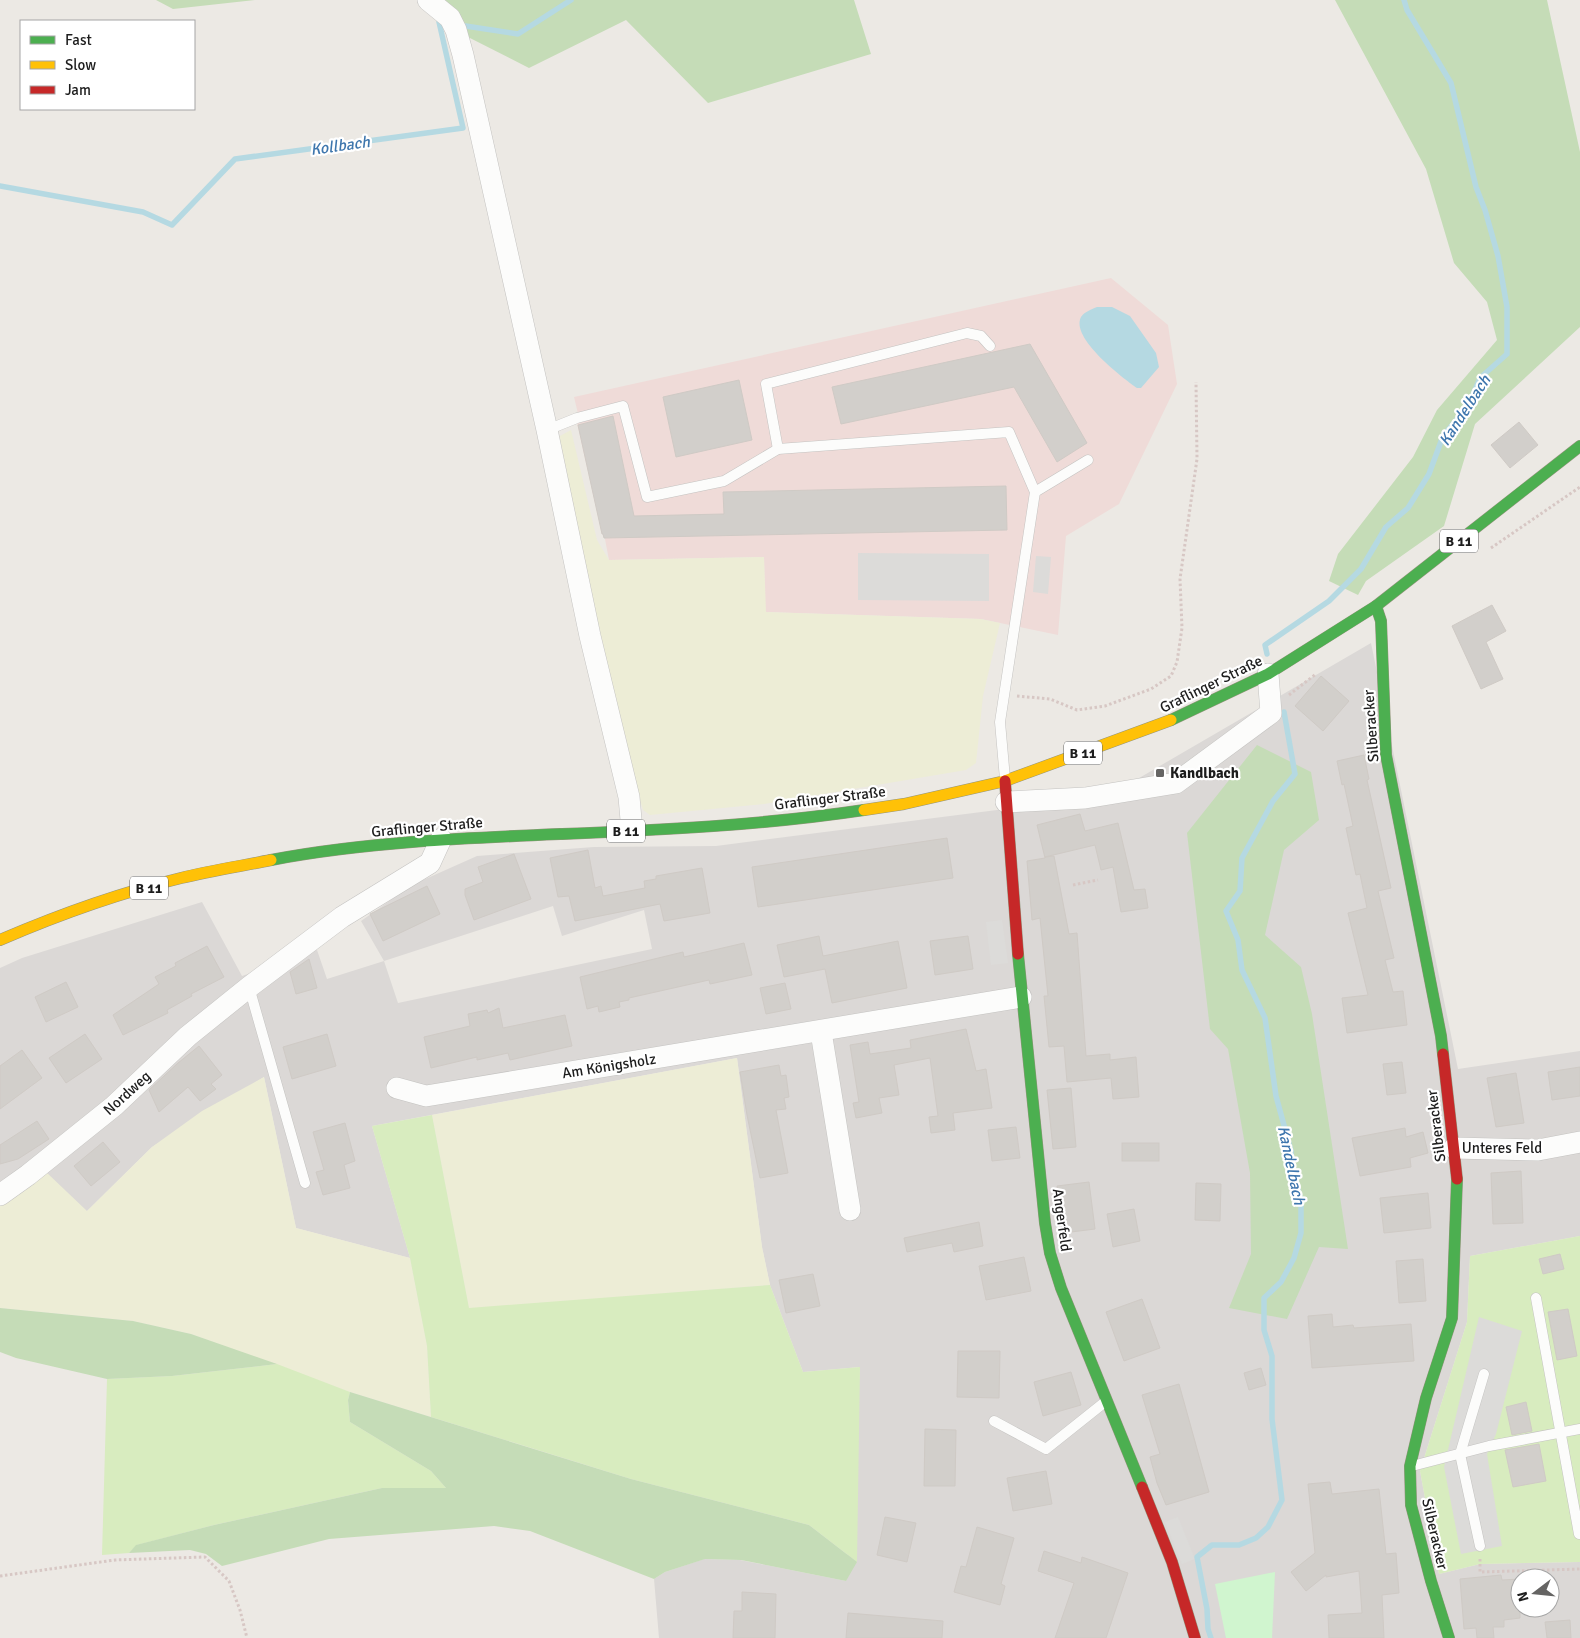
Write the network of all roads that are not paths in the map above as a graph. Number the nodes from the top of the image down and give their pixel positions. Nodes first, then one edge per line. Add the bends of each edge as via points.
1 (428, 0) edge
2 (990, 346) dead end
3 (546, 430) junction
4 (1580, 446) edge
5 (778, 449) junction
6 (1088, 460) dead end
7 (1035, 492) junction
8 (1376, 606) junction
9 (1268, 674) junction
10 (1005, 791) junction
11 (632, 831) junction
12 (441, 838) junction
13 (0, 940) edge
14 (249, 987) junction
15 (1021, 997) junction
16 (821, 1032) junction
17 (397, 1088) dead end
18 (1580, 1142) edge
19 (1454, 1148) junction
20 (305, 1183) dead end
21 (0, 1195) edge
22 (850, 1210) dead end
23 (1536, 1298) dead end
24 (1484, 1374) dead end
25 (1107, 1401) junction
26 (994, 1421) dead end
27 (1580, 1429) edge
28 (1560, 1433) junction
29 (1460, 1454) junction
30 (1410, 1466) junction
31 (1579, 1534) edge
32 (1480, 1546) road end
33 (1195, 1638) edge
34 (1449, 1638) edge

1 - 3 street via 453,24 465,65
2 - 5 lane via 982,336 967,333 766,384
3 - 5 lane via 623,406 647,497 724,481
3 - 11 street via 590,636 630,797
4 - 8 street, Graflinger Straße / B 11
5 - 7 lane via 1009,432
6 - 7 lane
7 - 10 lane via 1000,722
8 - 9 street, Graflinger Straße / B 11
8 - 19 street, Silberacker via 1380,621 1386,754 1441,1036
9 - 10 street, Graflinger Straße / B 11 via 1160,725
9 - 10 street via 1271,713 1176,784 1085,798
10 - 11 street, Graflinger Straße / B 11 via 811,818
10 - 15 street, Angerfeld
11 - 12 street, Graflinger Straße / B 11
12 - 13 street, Graflinger Straße / B 11 via 303,854 181,878 110,899
12 - 14 street, Nordweg via 430,863 342,917
14 - 20 lane
14 - 21 street, Nordweg via 188,1036 114,1106
15 - 16 street, Am Königsholz
15 - 25 street, Angerfeld via 1050,1252 1061,1288
16 - 17 street, Am Königsholz via 426,1096
16 - 22 street
18 - 19 street, Unteres Feld via 1538,1150
19 - 30 street, Silberacker via 1458,1185 1452,1318 1426,1398
23 - 28 lane
24 - 29 lane
25 - 26 lane via 1046,1449
25 - 33 street, Angerfeld via 1172,1562
27 - 28 lane
28 - 29 lane
28 - 31 lane
29 - 30 lane
29 - 32 lane
30 - 34 street, Silberacker via 1411,1505

